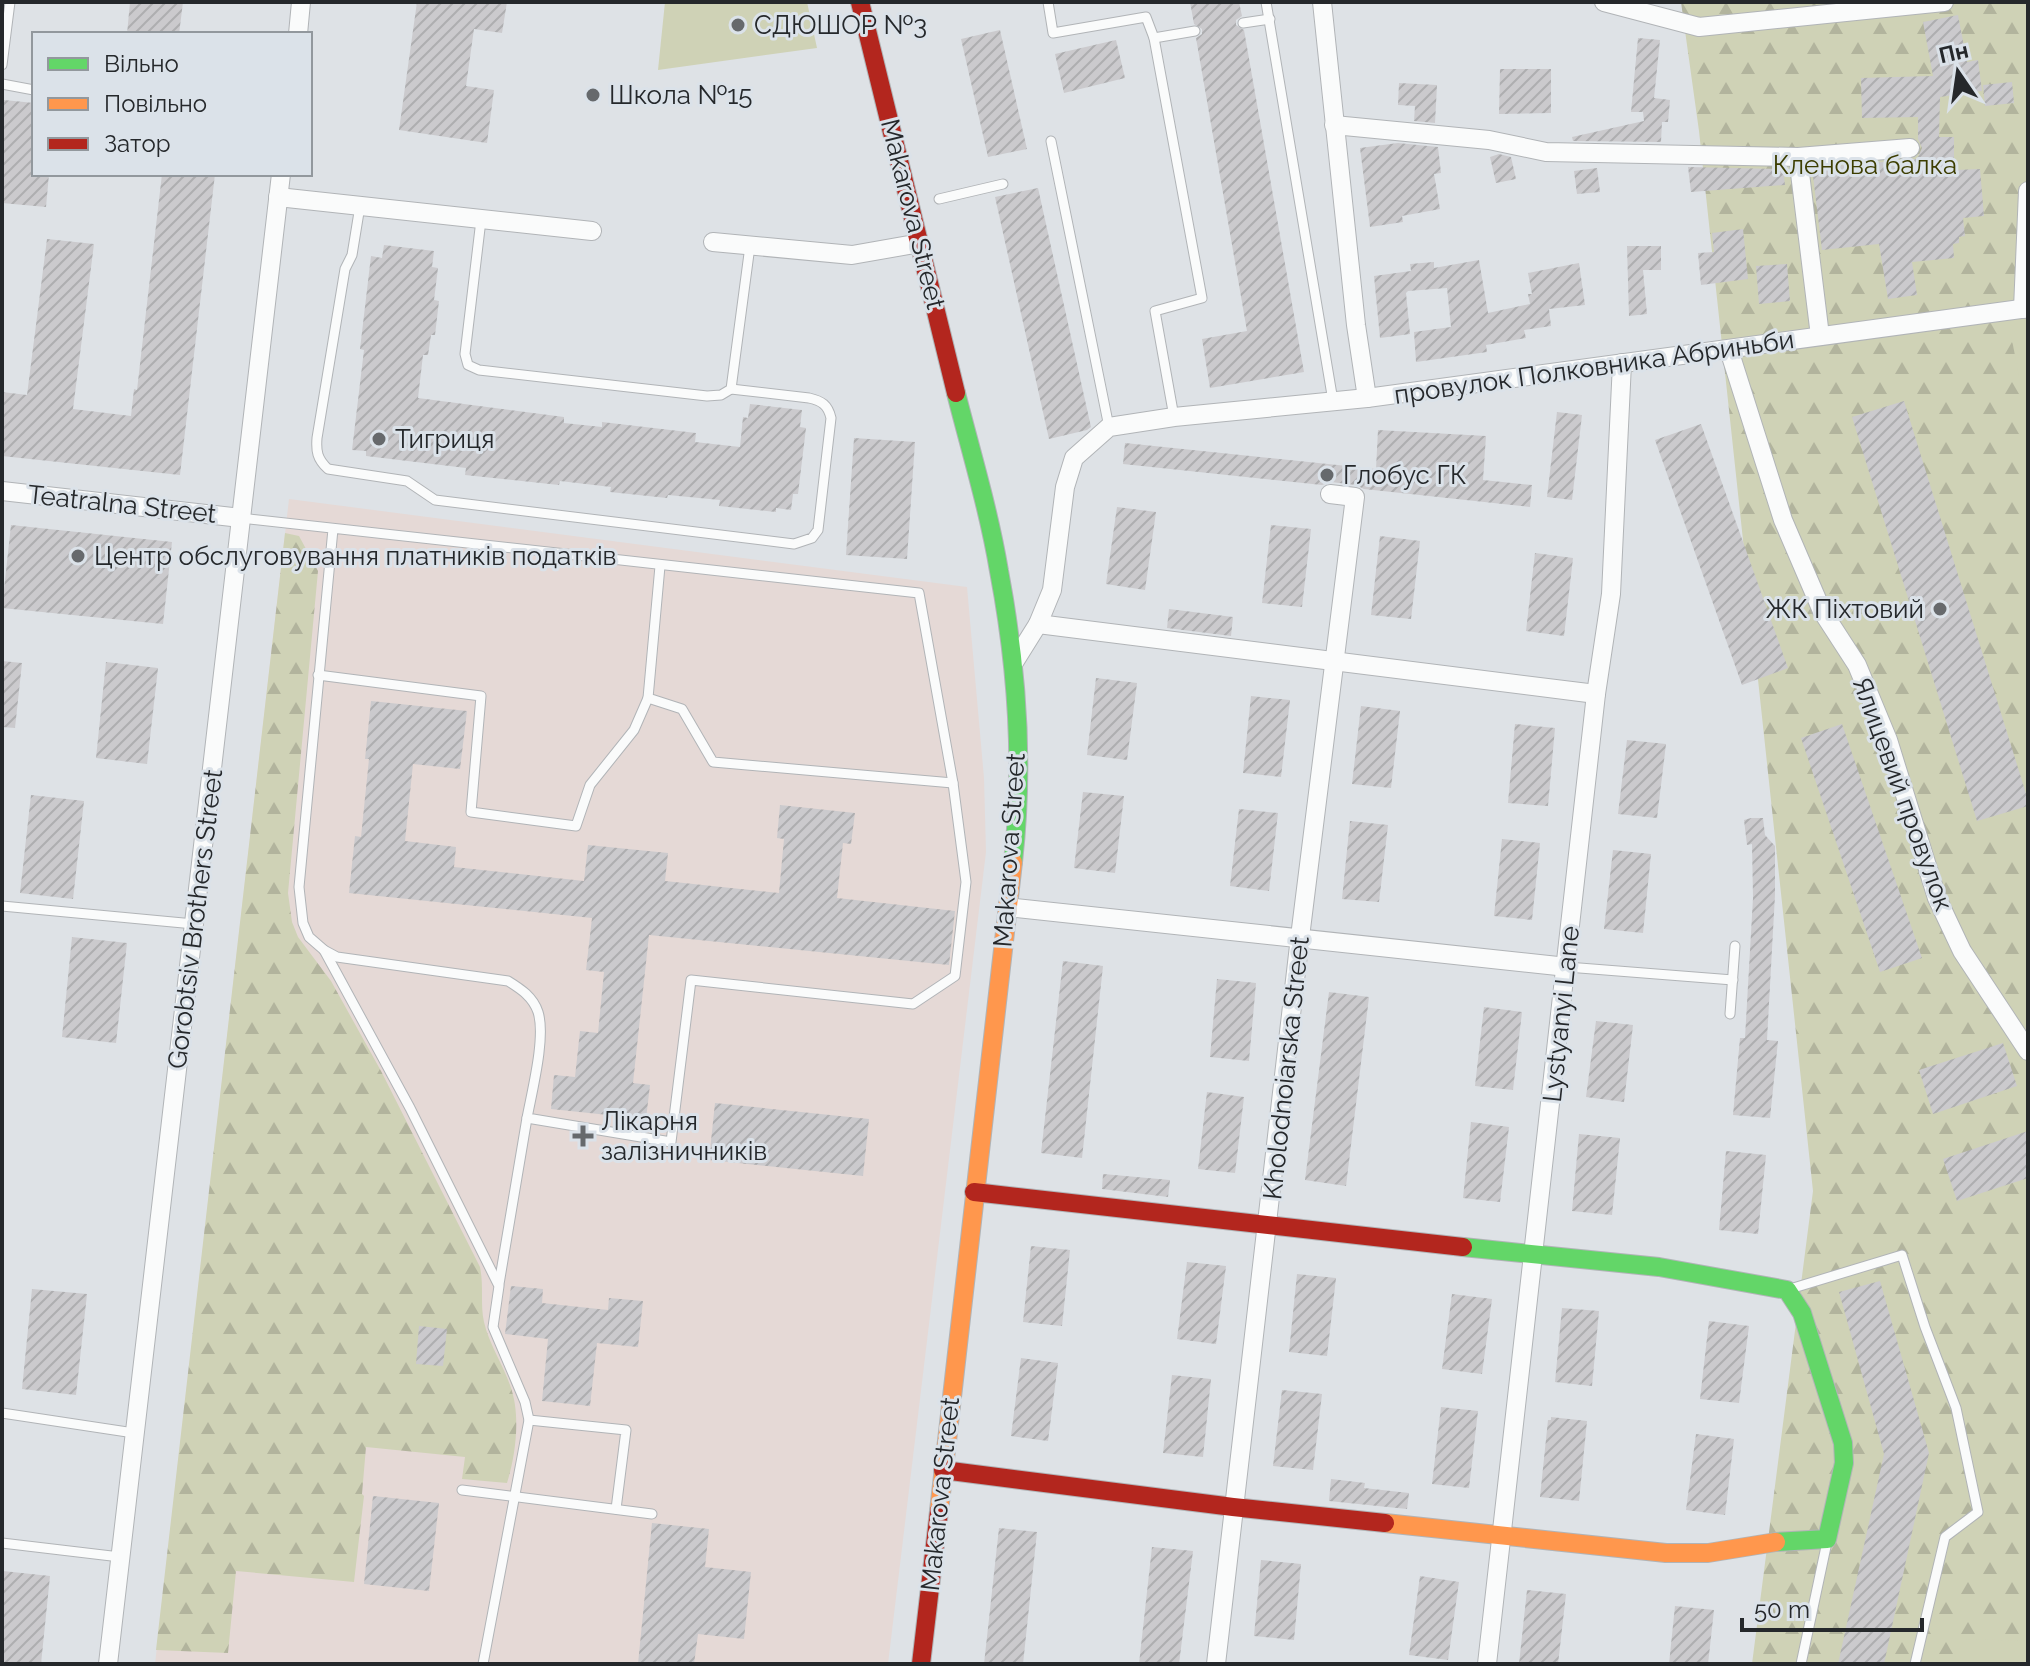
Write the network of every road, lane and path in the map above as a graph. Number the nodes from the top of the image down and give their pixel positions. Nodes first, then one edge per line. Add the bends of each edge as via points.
1 (10, 2) edge
2 (301, 2) edge
3 (860, 2) edge
4 (1048, 2) edge
5 (1266, 2) edge
6 (1322, 2) edge
7 (1604, 2) edge
8 (1944, 2) edge
9 (1270, 19) junction
10 (1243, 23) dead end
11 (1195, 31) dead end
12 (298, 32) edge
13 (1154, 38) junction
14 (2, 65) edge
15 (2, 84) edge
16 (32, 90) edge
17 (1334, 125) junction
18 (1051, 141) dead end
19 (1910, 148) dead end
20 (1798, 157) junction
21 (281, 176) edge
22 (1003, 184) dead end
23 (2028, 191) edge
24 (278, 197) junction
25 (939, 199) dead end
26 (360, 206) junction
27 (481, 220) junction
28 (592, 231) dead end
29 (713, 242) dead end
30 (920, 243) junction
31 (750, 246) junction
32 (2026, 309) edge
33 (1820, 336) junction
34 (1729, 350) junction
35 (1622, 363) junction
36 (731, 389) junction
37 (1367, 398) junction
38 (1333, 401) junction
39 (1174, 417) junction
40 (1109, 427) junction
41 (2, 491) edge
42 (1330, 494) dead end
43 (241, 518) junction
44 (333, 529) junction
45 (660, 566) junction
46 (1038, 624) junction
47 (1333, 662) junction
48 (1013, 664) junction
49 (318, 675) junction
50 (1596, 694) junction
51 (648, 698) junction
52 (953, 783) junction
53 (2, 906) edge
54 (1007, 907) junction
55 (195, 924) junction
56 (1300, 937) junction
57 (1735, 946) dead end
58 (324, 950) junction
59 (1567, 967) junction
60 (1733, 980) junction
61 (1730, 1014) dead end
62 (2028, 1051) edge
63 (527, 1118) junction
64 (974, 1192) junction
65 (1268, 1224) junction
66 (1533, 1251) junction
67 (499, 1286) junction
68 (1787, 1290) junction
69 (2, 1413) edge
70 (529, 1420) junction
71 (134, 1433) junction
72 (943, 1470) junction
73 (462, 1490) dead end
74 (516, 1497) junction
75 (1233, 1507) junction
76 (616, 1509) junction
77 (652, 1514) dead end
78 (1501, 1538) junction
79 (1827, 1539) junction
80 (2, 1543) edge
81 (120, 1557) junction
82 (108, 1664) edge
83 (483, 1664) edge
84 (921, 1664) edge
85 (1216, 1664) edge
86 (1487, 1664) edge
87 (1801, 1664) edge
88 (1915, 1664) edge

1 - 14 lane
2 - 12 street
3 - 30 street, Makarova Street
4 - 13 lane via 1053,33 1146,17
5 - 9 lane
6 - 17 street, провулок Полковника Абриньби
7 - 8 street via 1699,27
9 - 10 lane
9 - 38 lane
11 - 13 lane
13 - 39 lane via 1202,298 1155,311
15 - 16 lane
17 - 20 street via 1489,140 1546,152
17 - 37 street, провулок Полковника Абриньби
18 - 40 lane
19 - 20 street
20 - 33 street, провулок Полковника Абриньби
21 - 24 street, Gorobtsiv Brothers Street
22 - 25 lane
23 - 32 street, провулок Полковника Абриньби
24 - 26 street
24 - 43 street, Gorobtsiv Brothers Street
26 - 27 street
26 - 36 lane via 317,438 316,451 328,469 407,481 435,500 805,542 818,530 829,409 809,398
27 - 28 street
27 - 36 lane via 468,365 707,396
29 - 31 street
30 - 31 street via 852,255
30 - 48 street, Makarova Street via 999,568
31 - 36 lane
32 - 33 street, провулок Полковника Абриньби
33 - 34 street, провулок Полковника Абриньби
34 - 35 street, провулок Полковника Абриньби
34 - 62 street, Ялицевий провулок via 1783,520 1822,611 1857,665 1888,740 1937,898 1962,951
35 - 37 street, провулок Полковника Абриньби
35 - 50 street, Lystyanyi Lane via 1611,594
37 - 38 street, провулок Полковника Абриньби
38 - 39 street, провулок Полковника Абриньби
39 - 40 street, провулок Полковника Абриньби
40 - 46 street via 1074,458 1068,473 1052,590
41 - 43 street, Teatralna Street
42 - 47 street, Kholodnoiarska Street via 1355,497
43 - 44 lane
43 - 55 street, Gorobtsiv Brothers Street
44 - 45 lane
44 - 49 lane
45 - 51 lane
45 - 52 lane via 919,593
46 - 47 street
46 - 48 street
47 - 50 street
47 - 56 street, Kholodnoiarska Street
48 - 54 street, Makarova Street via 1018,782
49 - 51 lane via 481,696 471,812 576,826 590,785 634,730
49 - 58 lane via 299,887 303,923
50 - 59 street, Lystyanyi Lane
51 - 52 lane via 682,709 713,762
52 - 63 lane via 966,882 955,976 913,1004 691,980 671,1142
53 - 55 lane
54 - 56 street
54 - 64 street, Makarova Street
55 - 71 street, Gorobtsiv Brothers Street
56 - 59 street
56 - 65 street, Kholodnoiarska Street
57 - 60 lane
58 - 63 lane via 351,960 508,981 527,992 538,1012 539,1048
58 - 67 lane
59 - 60 lane
59 - 66 street, Lystyanyi Lane
60 - 61 lane
63 - 67 lane
64 - 65 street
64 - 72 street, Makarova Street
65 - 66 street
65 - 75 street, Kholodnoiarska Street
66 - 68 street
66 - 78 street, Lystyanyi Lane
67 - 70 lane via 493,1327
68 - 79 street via 1802,1313 1843,1443 1844,1463
68 - 88 lane via 1902,1255 1956,1408 1978,1512 1945,1537
69 - 71 lane
70 - 74 lane
70 - 76 lane via 626,1430
71 - 81 street, Gorobtsiv Brothers Street
72 - 75 street
72 - 84 street, Makarova Street
73 - 74 lane
74 - 76 lane
74 - 83 lane
75 - 78 street
75 - 85 street, Kholodnoiarska Street
76 - 77 lane
78 - 79 street via 1666,1553
78 - 86 street, Lystyanyi Lane
79 - 87 lane
80 - 81 lane
81 - 82 street, Gorobtsiv Brothers Street

